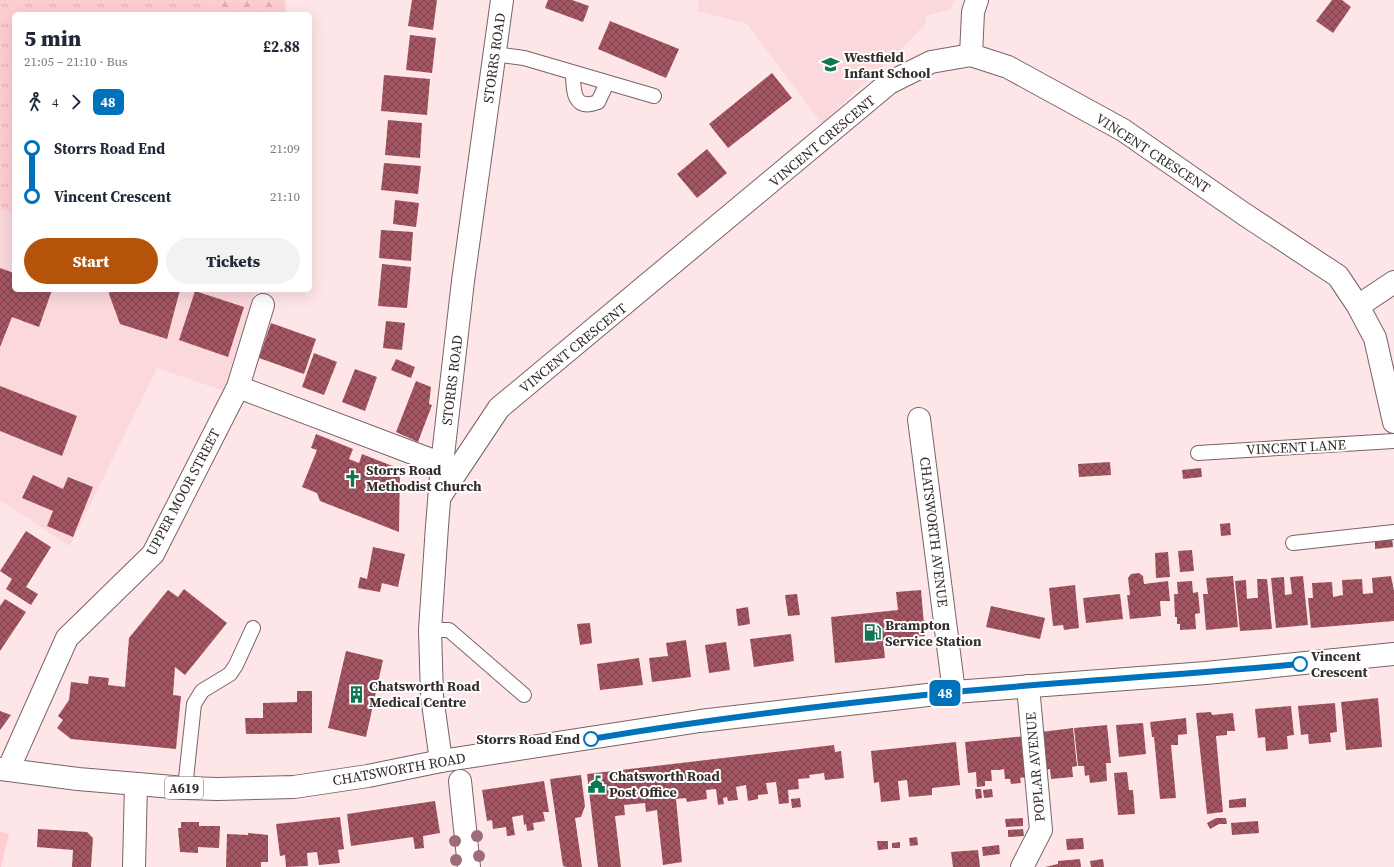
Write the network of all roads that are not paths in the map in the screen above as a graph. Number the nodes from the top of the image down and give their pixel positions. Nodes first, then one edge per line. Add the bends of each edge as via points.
1 (502, 0) edge
2 (977, 0) edge
3 (494, 54) junction
4 (971, 55) junction
5 (573, 73) junction
6 (607, 83) junction
7 (654, 96) dead end
8 (1394, 282) edge
9 (263, 305) dead end
10 (1358, 306) junction
11 (238, 387) junction
12 (919, 419) dead end
13 (1394, 422) edge
14 (1394, 441) edge
15 (1198, 453) dead end
16 (442, 464) junction
17 (441, 495) junction
18 (1394, 532) edge
19 (1293, 543) dead end
20 (253, 628) dead end
21 (430, 630) junction
22 (1394, 654) edge
23 (1028, 686) junction
24 (954, 692) junction
25 (524, 695) dead end
26 (441, 761) junction
27 (4, 770) edge
28 (460, 781) dead end
29 (136, 784) junction
30 (185, 788) junction
31 (134, 867) edge
32 (469, 867) edge
33 (1022, 867) edge

1 - 3 main road, STORRS ROAD
2 - 4 main road via 973,12
3 - 5 lane via 524,58
3 - 16 main road, STORRS ROAD via 463,281
4 - 10 main road, VINCENT CRESCENT via 1008,67 1123,130 1338,276
4 - 17 main road, VINCENT CRESCENT via 931,62 889,84 499,408
5 - 6 lane
5 - 6 lane via 575,96 579,102 585,104 598,102
6 - 7 lane
8 - 10 main road
9 - 11 main road, UPPER MOOR STREET
10 - 13 main road, VINCENT CRESCENT via 1375,338
11 - 16 main road
11 - 27 main road, UPPER MOOR STREET via 153,554 67,638
12 - 24 main road, CHATSWORTH AVENUE
14 - 15 lane, VINCENT LANE
16 - 17 main road, STORRS ROAD
17 - 21 main road, STORRS ROAD
18 - 19 lane
20 - 30 lane via 230,674 202,691 196,698
21 - 25 lane via 448,630
21 - 26 main road, STORRS ROAD via 432,696
22 - 23 main road, CHATSWORTH ROAD / A619 via 1206,673
23 - 24 main road, CHATSWORTH ROAD / A619
23 - 33 main road, POPLAR AVENUE via 1041,830
24 - 26 main road, CHATSWORTH ROAD / A619 via 700,721
26 - 30 main road, CHATSWORTH ROAD / A619 via 381,774 294,786
27 - 29 main road, CHATSWORTH ROAD / A619
28 - 32 main road
29 - 30 main road, CHATSWORTH ROAD / A619
29 - 31 main road

